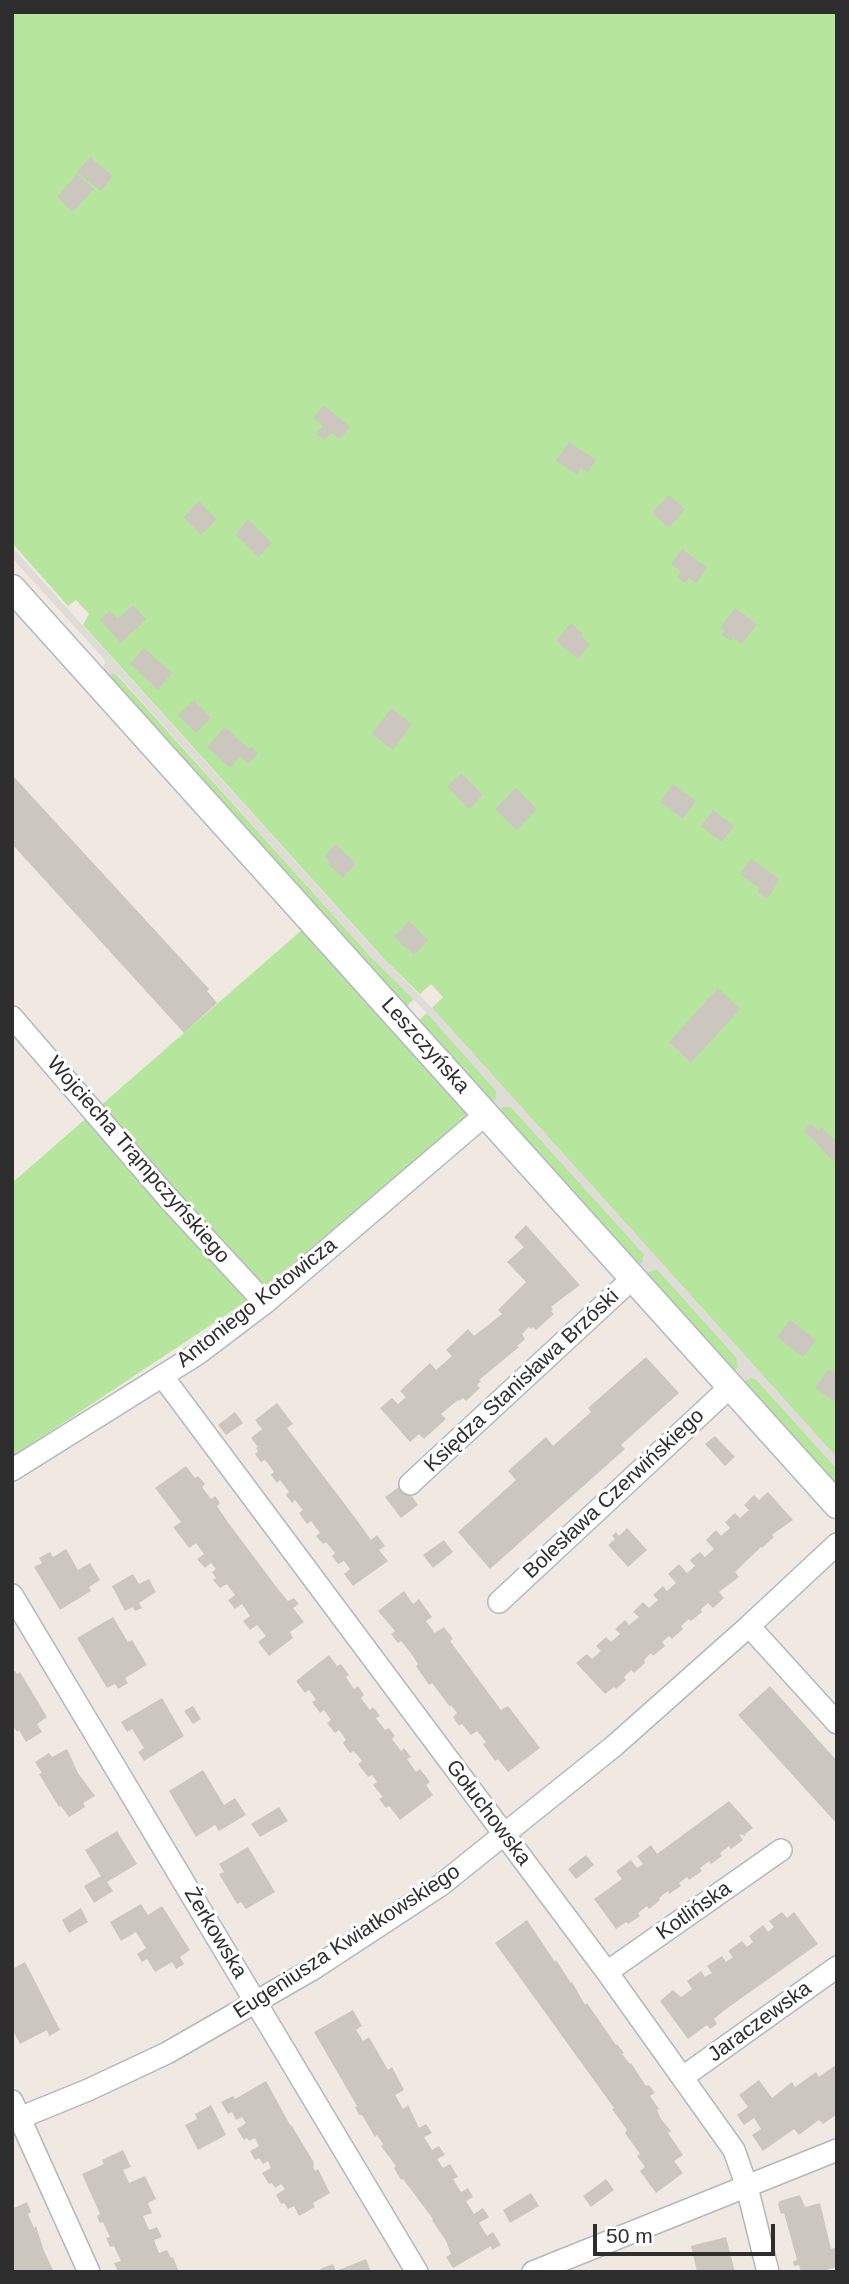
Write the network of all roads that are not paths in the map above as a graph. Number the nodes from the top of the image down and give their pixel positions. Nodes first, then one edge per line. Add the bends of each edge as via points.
1 (12, 588) edge
2 (12, 1017) edge
3 (486, 1114) junction
4 (633, 1278) junction
5 (265, 1303) junction
6 (163, 1377) junction
7 (730, 1387) junction
8 (12, 1469) edge
9 (410, 1484) dead end
10 (837, 1505) edge
11 (837, 1544) edge
12 (12, 1594) edge
13 (499, 1602) dead end
14 (750, 1626) junction
15 (837, 1723) edge
16 (505, 1836) junction
17 (781, 1850) dead end
18 (837, 1967) edge
19 (607, 1972) junction
20 (257, 2002) junction
21 (683, 2077) junction
22 (15, 2113) edge
23 (837, 2150) edge
24 (747, 2187) junction
25 (89, 2272) edge
26 (417, 2272) edge
27 (533, 2272) edge
28 (768, 2272) edge

1 - 3 street, Leszczyńska
2 - 5 street, Wojciecha Trąmpczyńskiego
3 - 4 street, Leszczyńska
3 - 5 street, Antoniego Kotowicza
4 - 7 street, Leszczyńska
4 - 9 street, Księdza Stanisława Brzóski
5 - 6 street, Antoniego Kotowicza
6 - 8 street, Antoniego Kotowicza
6 - 16 street, Gołuchowska
7 - 10 street, Leszczyńska
7 - 13 street, Bolesława Czerwińskiego
11 - 14 street, Eugeniusza Kwiatkowskiego
12 - 20 street, Żerkowska
14 - 15 street
14 - 16 street, Eugeniusza Kwiatkowskiego
16 - 19 street, Gołuchowska
16 - 20 street, Eugeniusza Kwiatkowskiego via 441,1885
17 - 19 street, Kotlińska
18 - 21 street, Jaraczewska
19 - 21 street, Gołuchowska
20 - 22 street, Eugeniusza Kwiatkowskiego via 167,2053 88,2090
20 - 26 street, Żerkowska
21 - 24 street, Gołuchowska via 734,2150
22 - 25 street
23 - 24 street
24 - 27 street
24 - 28 street, Gołuchowska

